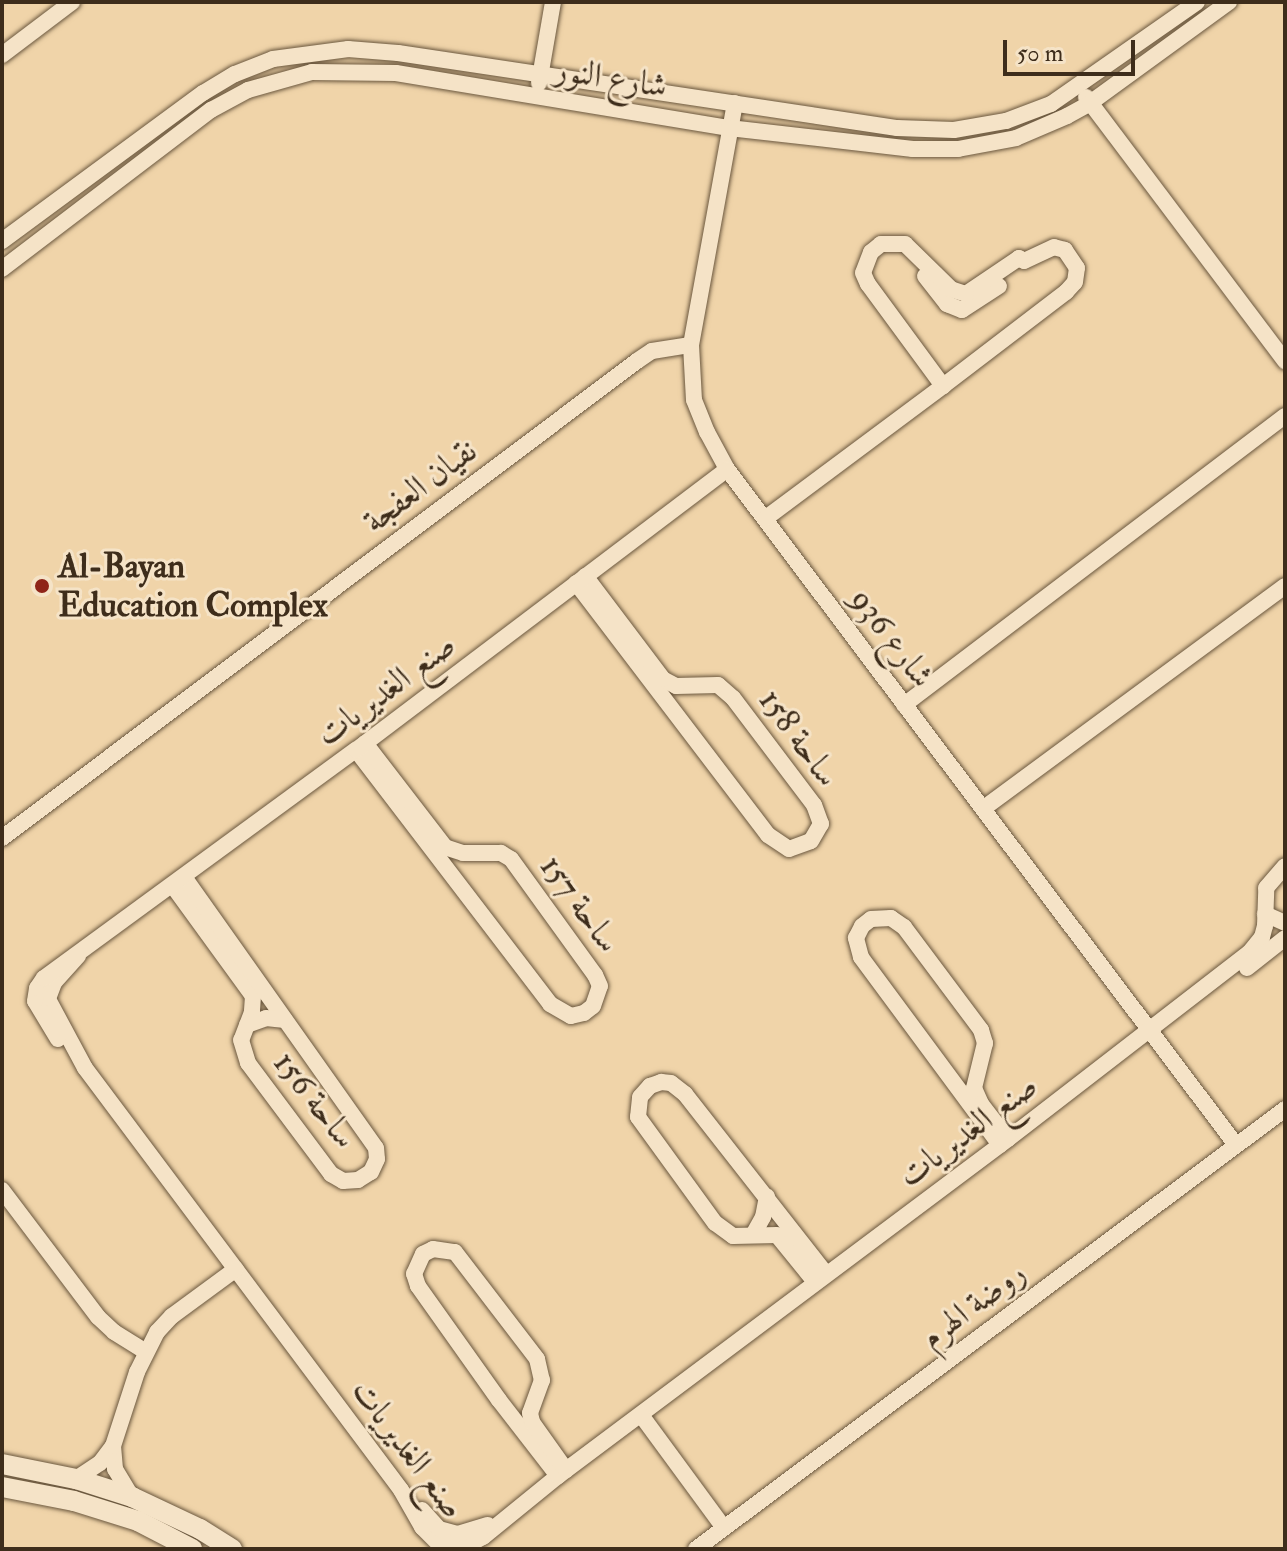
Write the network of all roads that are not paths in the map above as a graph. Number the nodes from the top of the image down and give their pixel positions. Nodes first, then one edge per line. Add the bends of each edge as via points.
1 (72, 2) edge
2 (553, 2) edge
3 (1229, 2) edge
4 (1190, 4) edge
5 (52, 8) edge
6 (1200, 23) junction
7 (2, 55) edge
8 (540, 74) junction
9 (1079, 88) junction
10 (538, 96) junction
11 (735, 103) junction
12 (1090, 103) junction
13 (729, 128) junction
14 (2, 241) edge
15 (2, 269) edge
16 (691, 345) junction
17 (1285, 361) edge
18 (943, 386) junction
19 (1285, 416) edge
20 (727, 469) junction
21 (766, 518) junction
22 (580, 579) junction
23 (1285, 586) edge
24 (691, 686) junction
25 (904, 705) junction
26 (681, 721) junction
27 (361, 746) junction
28 (984, 808) junction
29 (2, 838) edge
30 (471, 852) junction
31 (1285, 866) edge
32 (179, 881) junction
33 (459, 884) junction
34 (1265, 914) junction
35 (1285, 923) edge
36 (1285, 938) edge
37 (285, 1020) junction
38 (247, 1025) junction
39 (1154, 1033) junction
40 (977, 1068) junction
41 (943, 1069) junction
42 (1285, 1109) edge
43 (1004, 1142) junction
44 (1236, 1145) junction
45 (2, 1190) edge
46 (767, 1196) junction
47 (753, 1235) junction
48 (236, 1269) junction
49 (820, 1278) junction
50 (145, 1351) junction
51 (535, 1397) junction
52 (499, 1400) junction
53 (641, 1415) junction
54 (113, 1446) junction
55 (2, 1464) edge
56 (562, 1473) junction
57 (76, 1479) junction
58 (2, 1487) edge
59 (132, 1497) junction
60 (724, 1528) junction
61 (192, 1549) edge
62 (232, 1549) edge
63 (696, 1549) edge

1 - 5 street
2 - 8 street
3 - 6 street, شارع النور
4 - 6 street
4 - 9 street, شارع النور
5 - 7 street
6 - 12 street, شارع النور
8 - 10 street
8 - 11 street, شارع النور
8 - 14 street, شارع النور via 348,49 273,59 203,93
9 - 11 street, شارع النور via 1006,121 954,130 897,128
9 - 12 street
10 - 13 street, شارع النور
10 - 15 street, شارع النور via 346,70 312,72 248,90 211,110
11 - 13 street, شارع 936
12 - 13 street, شارع النور via 1016,138 958,149 913,149
12 - 17 street
13 - 16 street, شارع 936
16 - 20 street, شارع 936 via 694,400
16 - 29 street, نقيان العفجة via 652,351 637,361
18 - 18 street via 863,273 871,252 881,244 905,244 942,298 962,310 1043,249 1065,250 1077,268 1075,282
18 - 21 street
19 - 25 street
20 - 21 street, شارع 936
20 - 22 street, صنع الغديريات
21 - 25 street, شارع 936
22 - 24 street, ساحة 158 via 663,679
22 - 26 street, ساحة 158
22 - 27 street, صنع الغديريات
23 - 28 street
24 - 26 street
24 - 26 street, ساحة 158 via 718,685 733,698 814,805 821,824 811,841 789,849 778,844
25 - 28 street, شارع 936
27 - 30 street, ساحة 157 via 439,843 449,850
27 - 32 street, صنع الغديريات
27 - 33 street, ساحة 157
28 - 39 street, شارع 936
30 - 33 street
30 - 33 street, ساحة 157 via 501,853 511,859 595,975 600,986 593,1006 571,1016 550,1004
31 - 34 street, صنع الغديريات via 1266,888
32 - 37 street, ساحة 156
32 - 38 street, ساحة 156 via 253,996
32 - 48 street, صنع الغديريات via 78,956 54,983 48,999 85,1068
34 - 35 street
34 - 39 street, صنع الغديريات via 1257,946
36 - 39 street, صنع الغديريات
37 - 38 street via 266,1018
37 - 38 street, ساحة 156 via 376,1148 371,1172 358,1180 343,1181 331,1174 248,1063 240,1045
39 - 43 street, صنع الغديريات
39 - 44 street, شارع 936
40 - 41 street
40 - 41 street via 985,1043 981,1030 904,927 891,918 871,919 862,926 856,949
40 - 43 street via 976,1096
41 - 43 street
42 - 44 street, روضة الهرم
43 - 49 street, صنع الغديريات
44 - 60 street, روضة الهرم
45 - 50 street via 98,1317
46 - 47 street
46 - 47 street via 680,1088 661,1082 640,1097 638,1117 644,1128 715,1223 733,1236
46 - 49 street
47 - 49 street via 782,1239
48 - 50 street via 172,1316
48 - 56 street, صنع الغديريات via 439,1544 463,1548 483,1537
49 - 53 street, صنع الغديريات
50 - 54 street
51 - 52 street
51 - 52 street via 542,1380 537,1359 463,1259 455,1252 433,1249 417,1263 418,1286
51 - 56 street via 532,1422
52 - 56 street
53 - 56 street, صنع الغديريات
53 - 60 street
54 - 57 street via 100,1463
54 - 59 street via 115,1469
55 - 57 street
57 - 59 street
58 - 61 street via 126,1517
59 - 62 street
60 - 63 street, روضة الهرم

